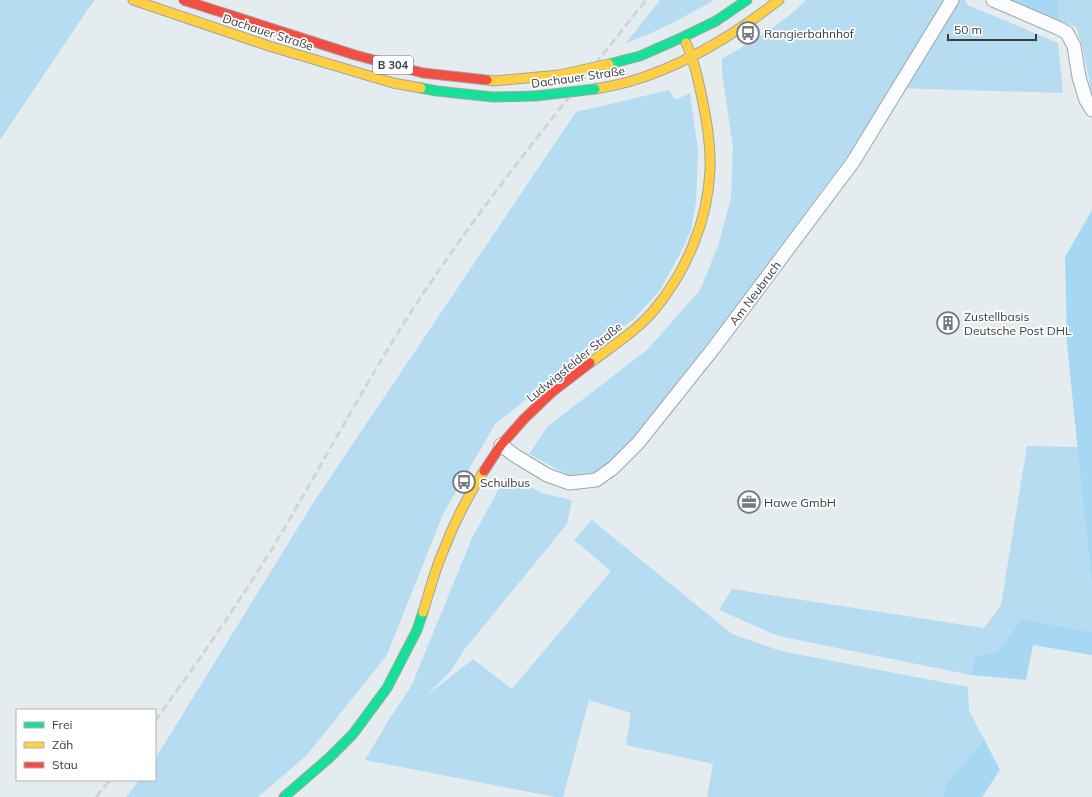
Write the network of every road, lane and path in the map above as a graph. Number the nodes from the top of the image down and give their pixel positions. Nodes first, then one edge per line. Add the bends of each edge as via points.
1 (133, 0) edge
2 (183, 0) edge
3 (747, 0) edge
4 (780, 0) edge
5 (952, 0) edge
6 (993, 0) edge
7 (683, 37) junction
8 (692, 56) junction
9 (1092, 110) edge
10 (501, 445) junction
11 (284, 797) edge

1 - 8 main road, Dachauer Straße / B 304, bridge via 269,46 393,83 493,97 548,95 595,89 628,82
2 - 7 main road, Dachauer Straße / B 304, bridge via 355,55 423,73 460,78 494,80 559,75 640,56
3 - 7 main road, Dachauer Straße / B 304 via 716,21
4 - 8 main road, Dachauer Straße / B 304 via 748,24
5 - 10 street, Am Neubruch via 853,162 713,349 638,443 613,468 596,480 570,483 547,475
6 - 9 street via 1067,34 1074,46 1079,77
7 - 8 main road, Ludwigsfelder Straße
8 - 10 main road, Ludwigsfelder Straße via 708,124 710,170 706,202 688,256 677,278 655,309 630,333 551,393
10 - 11 main road, Ludwigsfelder Straße via 474,486 452,528 417,630 387,688 353,734 330,758

